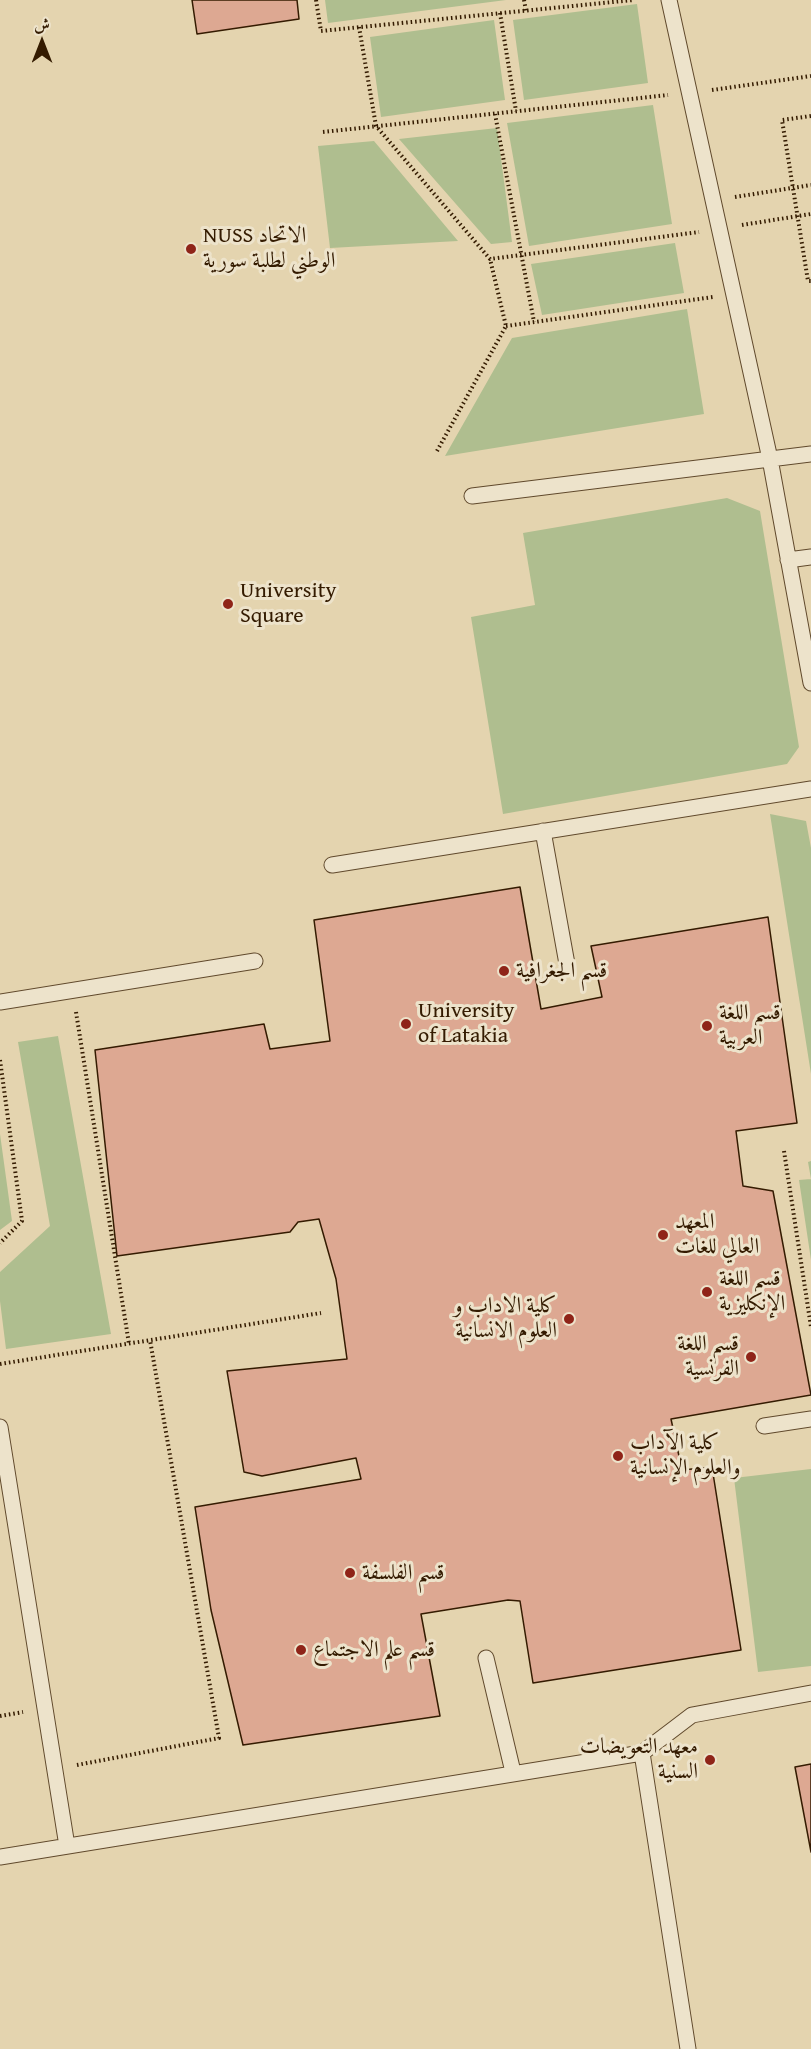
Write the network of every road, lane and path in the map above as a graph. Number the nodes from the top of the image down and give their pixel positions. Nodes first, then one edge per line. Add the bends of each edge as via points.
1 (316, 0) edge
2 (524, 0) edge
3 (633, 0) edge
4 (669, 0) edge
5 (526, 11) junction
6 (500, 13) junction
7 (358, 27) junction
8 (811, 76) edge
9 (690, 93) junction
10 (516, 111) junction
11 (495, 114) junction
12 (811, 116) edge
13 (376, 126) junction
14 (323, 132) dead end
15 (811, 185) edge
16 (793, 188) junction
17 (713, 201) junction
18 (811, 214) edge
19 (798, 216) junction
20 (719, 229) junction
21 (520, 255) junction
22 (490, 259) junction
23 (811, 280) edge
24 (733, 294) junction
25 (534, 322) junction
26 (506, 326) junction
27 (437, 452) dead end
28 (811, 454) edge
29 (770, 459) junction
30 (472, 496) dead end
31 (811, 557) edge
32 (789, 560) junction
33 (809, 665) edge
34 (811, 683) edge
35 (811, 789) edge
36 (543, 831) junction
37 (332, 865) dead end
38 (255, 962) dead end
39 (567, 964) dead end
40 (73, 991) junction
41 (0, 1002) edge
42 (0, 1060) edge
43 (784, 1151) dead end
44 (0, 1243) edge
45 (321, 1313) dead end
46 (811, 1327) edge
47 (150, 1340) junction
48 (129, 1344) junction
49 (0, 1364) edge
50 (811, 1419) edge
51 (764, 1426) dead end
52 (0, 1427) edge
53 (486, 1658) dead end
54 (811, 1694) edge
55 (642, 1753) junction
56 (55, 1769) junction
57 (513, 1772) junction
58 (67, 1846) junction
59 (0, 1857) edge
60 (688, 2049) edge

1 - 7 path via 321,31
2 - 5 path
3 - 5 path
4 - 9 lane
5 - 6 path
6 - 7 path
6 - 10 path
7 - 13 path
8 - 9 path
9 - 10 path
9 - 17 lane
10 - 11 path
11 - 13 path
11 - 21 path
12 - 16 path via 782,120
13 - 14 path
13 - 22 path
15 - 16 path
16 - 17 path
16 - 19 path
17 - 20 lane
18 - 19 path
19 - 20 path
19 - 23 path via 808,281
20 - 21 path
20 - 24 lane
21 - 22 path
21 - 25 path
22 - 26 path
24 - 25 path
24 - 29 lane
25 - 26 path
26 - 27 path
28 - 29 lane
29 - 30 lane
29 - 32 lane
31 - 32 lane
32 - 33 lane
33 - 34 lane
35 - 36 lane
36 - 37 lane
36 - 39 lane
38 - 40 lane
40 - 41 lane
40 - 48 path
42 - 44 path via 22,1221
43 - 46 path
45 - 47 path
47 - 48 path
47 - 56 path via 219,1738
48 - 49 path
50 - 51 lane
52 - 56 lane
53 - 57 lane
54 - 55 lane via 692,1715
55 - 57 lane
55 - 60 lane
56 - 58 lane
57 - 58 lane
58 - 59 lane

